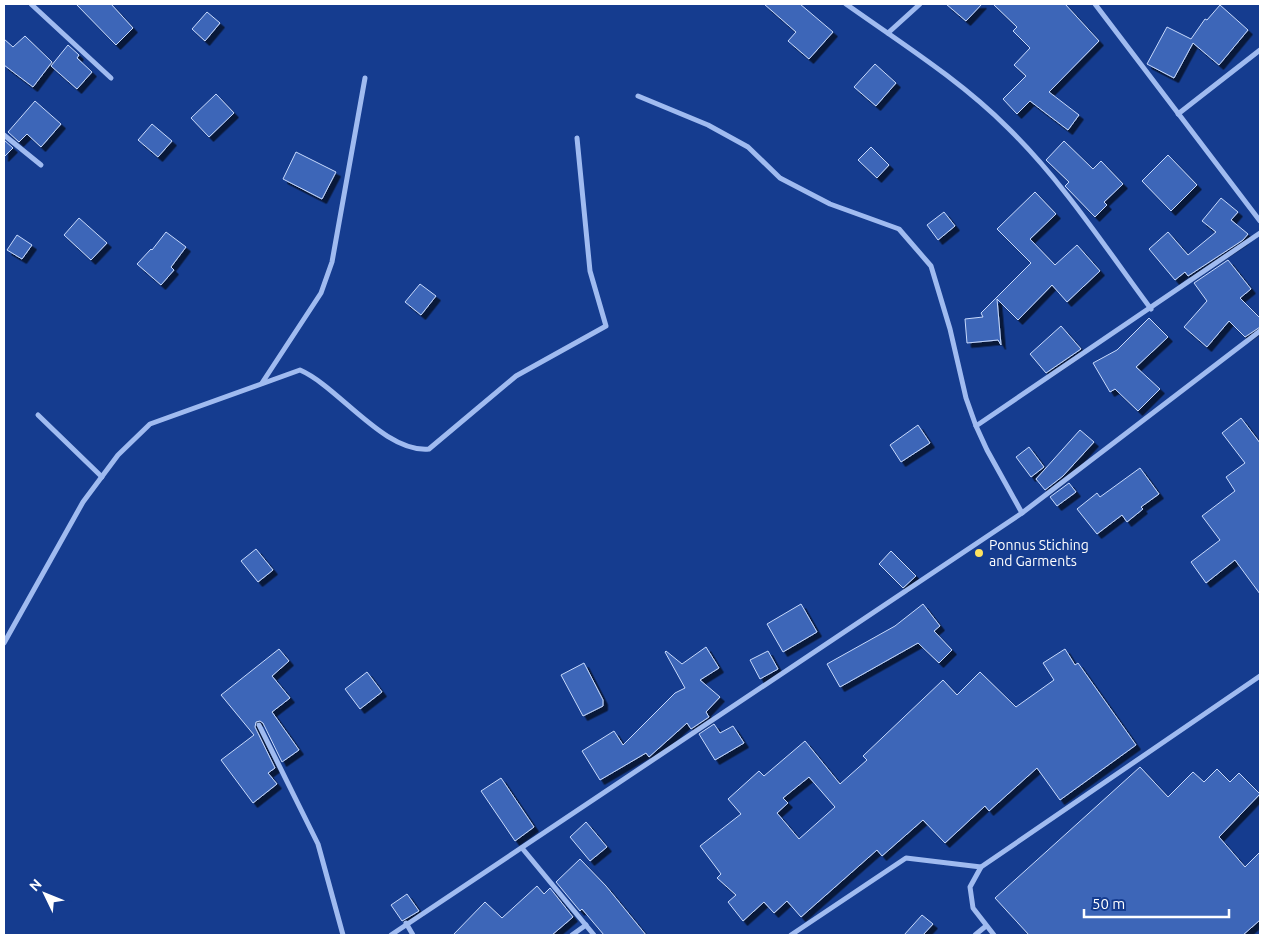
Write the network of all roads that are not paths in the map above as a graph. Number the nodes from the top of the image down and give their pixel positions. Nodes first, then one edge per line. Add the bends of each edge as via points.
1 (31, 4) edge
2 (846, 4) edge
3 (920, 4) edge
4 (1095, 4) edge
5 (888, 33) junction
6 (1260, 50) edge
7 (111, 78) dead end
8 (365, 78) dead end
9 (638, 96) dead end
10 (1178, 114) junction
11 (4, 135) edge
12 (577, 138) dead end
13 (41, 165) dead end
14 (1260, 221) edge
15 (1260, 233) edge
16 (1151, 309) junction
17 (1260, 332) edge
18 (262, 383) junction
19 (38, 415) dead end
20 (976, 426) junction
21 (102, 477) junction
22 (1022, 513) junction
23 (4, 643) edge
24 (1260, 676) edge
25 (259, 725) dead end
26 (522, 848) junction
27 (981, 867) junction
28 (406, 923) junction
29 (586, 925) junction
30 (986, 926) junction
31 (343, 935) edge
32 (391, 935) edge
33 (413, 935) edge
34 (572, 935) edge
35 (594, 935) edge
36 (791, 935) edge
37 (975, 935) edge
38 (994, 935) edge

1 - 7 street
2 - 5 street
3 - 5 street
4 - 10 street
5 - 16 street via 948,77 1007,127 1051,174
6 - 10 street
8 - 18 street via 332,262 321,293
9 - 20 street via 708,125 748,147 780,178 830,204 899,229 931,266
10 - 14 street
11 - 13 street
12 - 18 street via 590,271 606,326 516,376 429,449 416,450 402,444 345,405 314,376 300,370
15 - 16 street
16 - 20 street
17 - 22 street
18 - 21 street via 150,424 118,455
19 - 21 street
20 - 22 street
21 - 23 street via 83,502
22 - 26 street
24 - 27 street
25 - 31 street via 318,844
26 - 28 street
26 - 29 street
27 - 30 street via 970,887 973,908
27 - 36 street via 906,858
28 - 32 street
28 - 33 street
29 - 34 street
29 - 35 street
30 - 37 street
30 - 38 street

